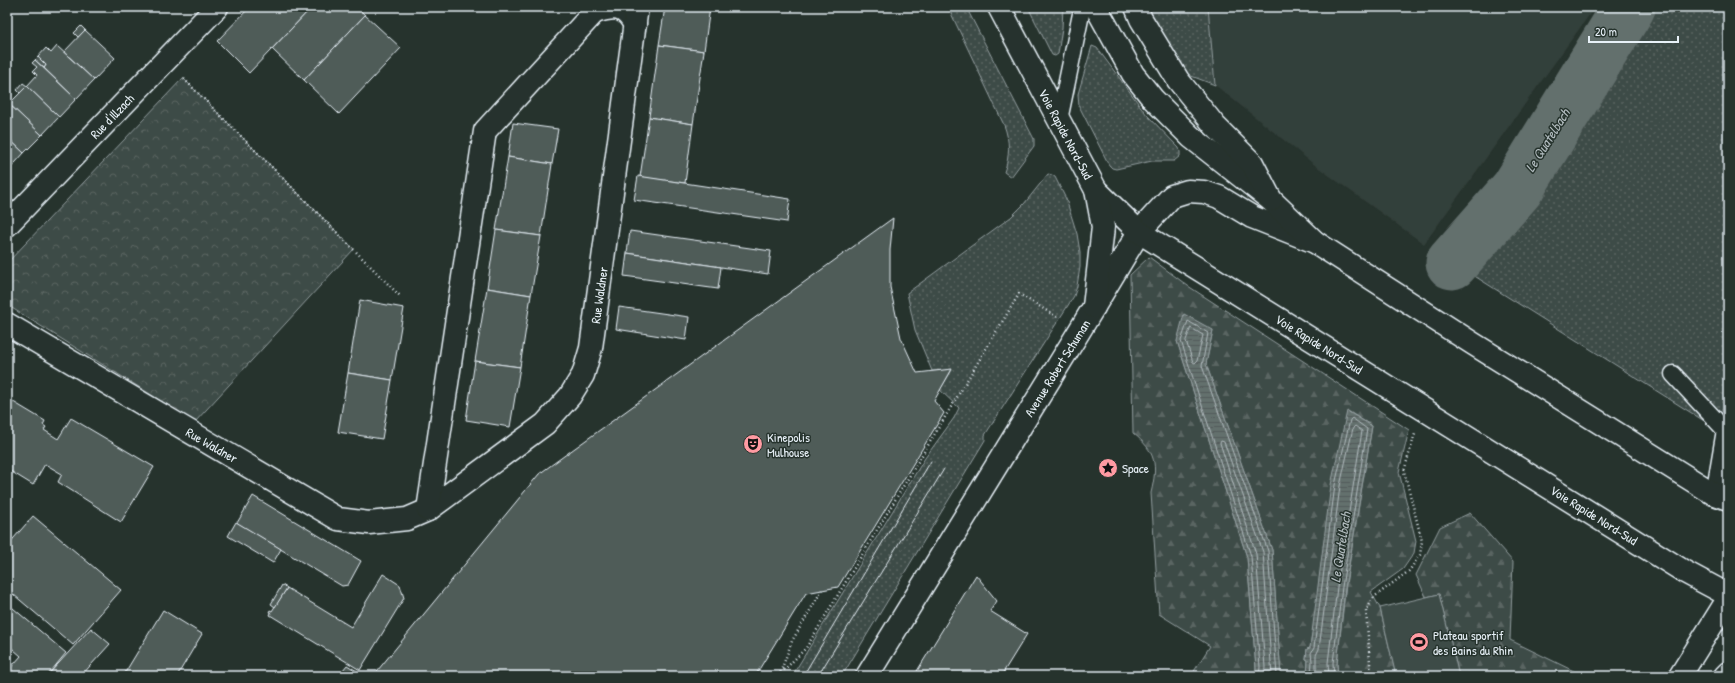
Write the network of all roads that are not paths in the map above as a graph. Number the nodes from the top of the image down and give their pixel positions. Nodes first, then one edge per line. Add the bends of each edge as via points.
1 (217, 7) edge
2 (999, 7) edge
3 (1081, 7) edge
4 (1096, 7) edge
5 (1136, 7) edge
6 (597, 9) edge
7 (636, 16) edge
8 (1059, 120) junction
9 (1096, 190) junction
10 (1271, 200) junction
11 (7, 225) edge
12 (1139, 232) junction
13 (1315, 242) junction
14 (1094, 307) junction
15 (7, 324) edge
16 (1673, 374) dead end
17 (1721, 497) edge
18 (428, 510) junction
19 (1728, 517) edge
20 (1728, 595) edge
21 (1728, 599) edge
22 (1728, 673) edge
23 (867, 676) edge
24 (1680, 676) edge
25 (1725, 676) edge

1 - 11 main road, Rue d'Illzach
2 - 8 main road, Voie Rapide Nord-Sud
3 - 8 lane
4 - 10 main road via 1133,74 1153,99 1191,137
5 - 10 main road via 1178,80 1215,126 1252,163
6 - 7 main road via 611,7
6 - 18 main road via 485,131
7 - 18 main road, Rue Waldner via 591,348 583,375 570,396 544,424
8 - 9 main road, Voie Rapide Nord-Sud
9 - 12 main road, Voie Rapide Nord-Sud
9 - 14 main road via 1103,227
10 - 13 main road
12 - 13 main road, Avenue Robert Schuman via 1172,196 1188,191 1220,197 1252,218
12 - 14 main road, Avenue Robert Schuman
12 - 20 main road, Voie Rapide Nord-Sud via 1685,572
13 - 17 main road
14 - 23 main road, Avenue Robert Schuman
15 - 18 main road, Rue Waldner via 338,519 369,523 407,519
16 - 17 lane via 1725,430
17 - 19 main road
21 - 24 main road
22 - 25 main road

